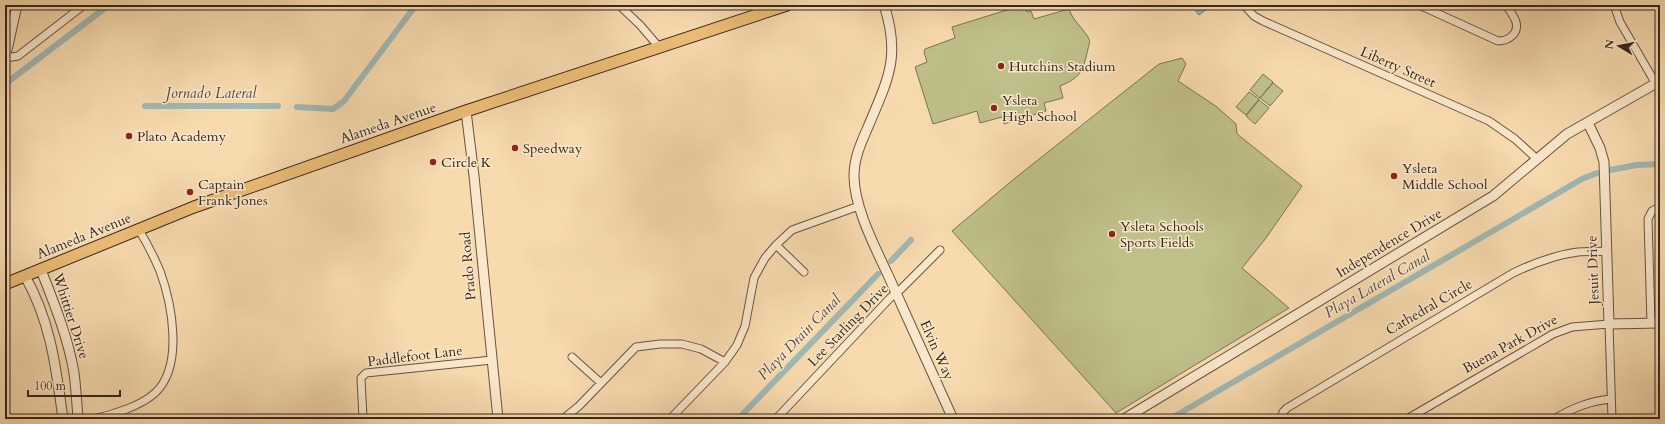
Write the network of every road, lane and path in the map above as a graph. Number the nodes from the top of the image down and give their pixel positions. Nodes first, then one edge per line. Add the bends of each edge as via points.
1 (17, 5) edge
2 (84, 5) edge
3 (619, 5) edge
4 (787, 5) edge
5 (884, 5) edge
6 (1244, 5) edge
7 (1419, 5) edge
8 (1506, 5) edge
9 (1614, 5) edge
10 (659, 47) junction
11 (5, 59) edge
12 (1658, 85) edge
13 (466, 111) junction
14 (1588, 123) junction
15 (1537, 159) junction
16 (859, 206) junction
17 (1660, 207) edge
18 (140, 230) junction
19 (776, 245) junction
20 (940, 250) dead end
21 (1606, 251) junction
22 (41, 270) junction
23 (804, 272) dead end
24 (25, 276) junction
25 (5, 284) edge
26 (896, 293) junction
27 (1655, 323) edge
28 (1609, 324) junction
29 (572, 357) dead end
30 (492, 360) junction
31 (725, 362) junction
32 (601, 383) junction
33 (1611, 399) junction
34 (63, 419) edge
35 (78, 419) edge
36 (93, 419) edge
37 (363, 419) edge
38 (498, 419) edge
39 (563, 419) edge
40 (670, 419) edge
41 (776, 419) edge
42 (953, 419) edge
43 (1124, 419) edge
44 (1281, 419) edge
45 (1407, 419) edge
46 (1554, 419) edge
47 (1612, 419) edge

1 - 11 street
2 - 11 street via 18,56
3 - 10 street
4 - 10 main road, Alameda Avenue
5 - 16 street, Elvin Way via 892,33 892,57 887,81 856,157 854,184
6 - 15 street, Liberty Street via 1263,21 1489,121 1516,139
7 - 8 street via 1498,41 1508,39 1514,34 1516,27
9 - 12 street via 1620,22
10 - 13 main road, Alameda Avenue
12 - 14 street, Independence Drive
13 - 18 main road, Alameda Avenue via 194,207
13 - 30 street, Prado Road
14 - 15 street, Independence Drive via 1567,134
14 - 21 street, Jesuit Drive via 1604,162
15 - 43 street, Independence Drive via 1493,196
16 - 19 street via 792,230
16 - 26 street, Elvin Way
17 - 27 street via 1652,211 1648,218
18 - 22 main road, Alameda Avenue
18 - 36 street via 166,290 172,327 171,364 164,381 149,397 122,410
19 - 23 street
19 - 31 street via 762,262 754,278 745,326 737,345
20 - 26 street, Lee Starling Drive
21 - 28 street, Jesuit Drive
21 - 44 street, Cathedral Circle via 1565,254 1513,273 1287,408 1282,412
22 - 24 main road, Alameda Avenue
22 - 35 street, Whittier Drive via 67,341 74,373
24 - 25 main road, Alameda Avenue
24 - 34 street, Whittier Drive via 36,296 56,362
26 - 41 street, Lee Starling Drive
26 - 42 street, Elvin Way
27 - 28 street, Buena Park Drive
28 - 33 street, Jesuit Drive
28 - 45 street, Buena Park Drive via 1572,327 1553,334
29 - 32 street
30 - 37 street, Paddlefoot Lane via 366,373 361,378 360,386
30 - 38 street, Prado Road
31 - 32 street via 693,346 640,346 631,350
31 - 40 street
32 - 39 street
33 - 46 street via 1583,404
33 - 47 street, Jesuit Drive

